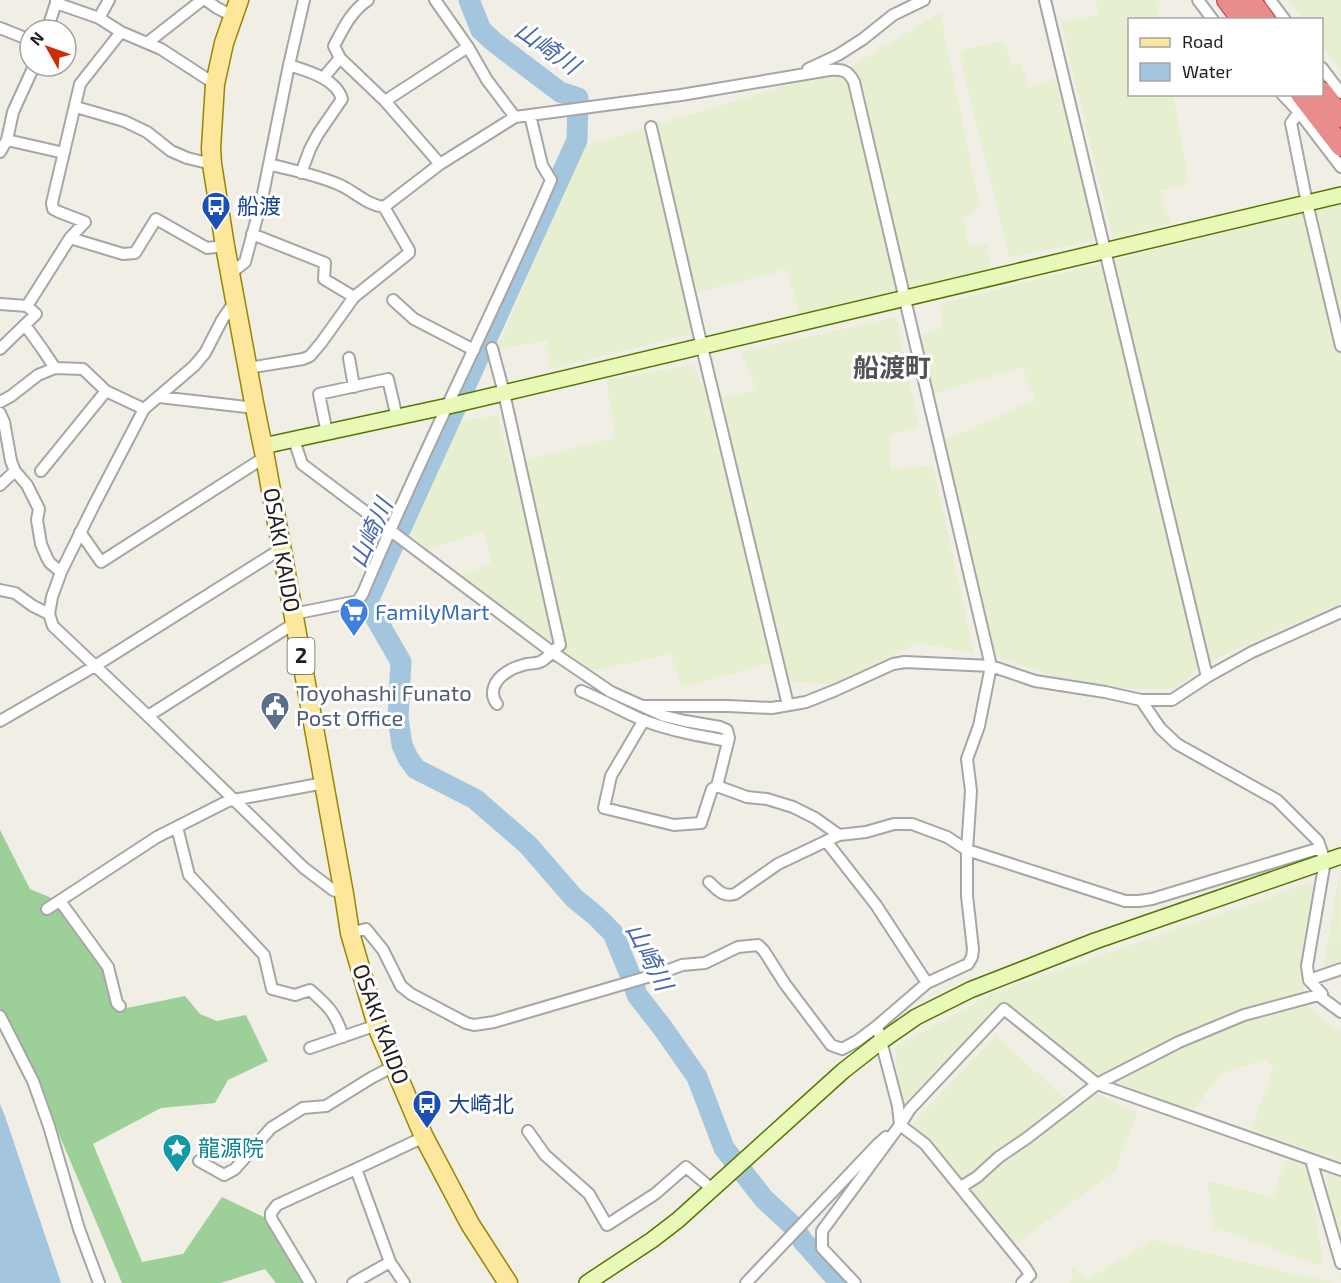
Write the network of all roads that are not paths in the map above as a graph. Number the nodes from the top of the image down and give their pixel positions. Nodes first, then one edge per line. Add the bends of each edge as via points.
1 (109, 0) edge
2 (204, 0) edge
3 (304, 0) edge
4 (368, 0) edge
5 (435, 0) edge
6 (924, 0) edge
7 (1045, 0) edge
8 (1198, 0) edge
9 (1227, 0) edge
10 (1250, 0) edge
11 (1270, 0) edge
12 (56, 2) edge
13 (236, 8) edge
14 (51, 18) edge
15 (99, 18) junction
16 (1212, 18) edge
17 (1240, 18) edge
18 (1264, 18) edge
19 (1284, 18) edge
20 (0, 28) edge
21 (121, 32) junction
22 (18, 35) edge
23 (147, 43) junction
24 (468, 47) junction
25 (340, 58) junction
26 (289, 65) junction
27 (1323, 69) edge
28 (794, 76) junction
29 (324, 77) junction
30 (29, 78) edge
31 (216, 84) junction
32 (1323, 93) edge
33 (1341, 93) edge
34 (1286, 96) edge
35 (385, 100) junction
36 (1300, 103) edge
37 (76, 107) junction
38 (530, 115) junction
39 (515, 117) junction
40 (1341, 117) edge
41 (651, 127) dead end
42 (7, 140) junction
43 (1341, 146) edge
44 (0, 152) edge
45 (64, 153) junction
46 (212, 164) junction
47 (269, 164) junction
48 (440, 164) junction
49 (1341, 167) edge
50 (302, 172) junction
51 (1341, 195) edge
52 (1307, 203) junction
53 (384, 207) junction
54 (252, 234) junction
55 (70, 238) junction
56 (225, 246) junction
57 (1105, 250) junction
58 (231, 273) junction
59 (354, 297) junction
60 (906, 298) junction
61 (393, 300) dead end
62 (236, 301) junction
63 (0, 304) edge
64 (27, 306) junction
65 (25, 325) junction
66 (1341, 346) edge
67 (702, 347) junction
68 (492, 348) dead end
69 (0, 349) edge
70 (474, 350) junction
71 (349, 358) dead end
72 (55, 368) junction
73 (248, 368) junction
74 (354, 387) junction
75 (106, 391) junction
76 (504, 393) junction
77 (159, 397) junction
78 (0, 402) edge
79 (455, 404) junction
80 (255, 408) junction
81 (144, 409) junction
82 (0, 413) edge
83 (397, 418) junction
84 (327, 433) junction
85 (294, 440) junction
86 (264, 451) junction
87 (15, 471) junction
88 (41, 471) dead end
89 (0, 485) edge
90 (80, 532) junction
91 (395, 534) junction
92 (281, 549) junction
93 (61, 572) junction
94 (0, 590) edge
95 (1341, 612) edge
96 (49, 614) junction
97 (294, 619) junction
98 (552, 652) junction
99 (95, 666) junction
100 (992, 666) junction
101 (1207, 677) junction
102 (581, 691) dead end
103 (1141, 700) junction
104 (497, 704) dead end
105 (788, 705) junction
106 (643, 706) junction
107 (148, 716) junction
108 (0, 720) edge
109 (644, 720) junction
110 (728, 741) junction
111 (324, 783) junction
112 (717, 786) junction
113 (235, 800) junction
114 (177, 827) junction
115 (839, 835) junction
116 (826, 841) junction
117 (967, 850) junction
118 (1322, 854) junction
119 (1341, 856) edge
120 (709, 882) dead end
121 (344, 894) junction
122 (60, 901) junction
123 (47, 909) dead end
124 (350, 933) junction
125 (1341, 969) edge
126 (1309, 980) junction
127 (927, 983) junction
128 (1322, 994) junction
129 (120, 1006) dead end
130 (1341, 1012) edge
131 (0, 1016) edge
132 (377, 1025) junction
133 (877, 1026) junction
134 (343, 1037) junction
135 (880, 1042) junction
136 (309, 1048) dead end
137 (394, 1066) junction
138 (1097, 1084) junction
139 (900, 1125) junction
140 (528, 1131) dead end
141 (424, 1137) junction
142 (1311, 1160) junction
143 (199, 1161) dead end
144 (356, 1169) junction
145 (1341, 1170) edge
146 (961, 1187) junction
147 (712, 1189) junction
148 (390, 1262) junction
149 (1341, 1263) edge
150 (99, 1283) edge
151 (310, 1283) edge
152 (353, 1283) edge
153 (404, 1283) edge
154 (508, 1283) edge
155 (587, 1283) edge
156 (746, 1283) edge
157 (855, 1283) edge
158 (1022, 1283) edge

1 - 15 street
2 - 13 street via 217,8
2 - 23 street
3 - 26 street
4 - 25 street via 348,19 334,46
5 - 24 street
6 - 28 street via 893,15 837,55
7 - 57 street
8 - 16 street
9 - 17 highway
10 - 18 highway
11 - 19 street
12 - 14 street
12 - 15 street
13 - 31 main road, OSAKI KAIDO / 2
15 - 21 street
20 - 22 street
21 - 23 street
21 - 37 street via 81,84
23 - 31 street
24 - 35 street
24 - 39 street
25 - 29 street
25 - 35 street
26 - 29 street
26 - 47 street
27 - 33 street
28 - 38 street
28 - 60 street via 841,69 850,74
29 - 50 street via 342,99 318,134
30 - 42 street via 13,112
31 - 46 main road, OSAKI KAIDO / 2
32 - 40 highway
34 - 36 street
35 - 48 street
36 - 43 highway
36 - 49 street
36 - 52 street via 1291,123
37 - 45 street
37 - 46 street via 124,121 147,132 171,151
38 - 39 street
38 - 70 street via 542,165 551,180
39 - 48 street
41 - 67 street
42 - 44 street
42 - 45 street
45 - 55 street via 53,209 85,222
46 - 56 main road, OSAKI KAIDO / 2
47 - 50 street
47 - 54 street
48 - 53 street
50 - 53 street
51 - 52 street
52 - 57 street
52 - 66 street
53 - 59 street via 409,253
54 - 58 street via 245,262
54 - 59 street via 325,263 324,279
55 - 56 street via 123,254 135,253 156,219 207,248
55 - 64 street
56 - 58 main road, OSAKI KAIDO / 2
57 - 60 street
57 - 101 street
58 - 62 main road, OSAKI KAIDO / 2
59 - 73 street via 310,356
60 - 67 street
60 - 100 street
61 - 70 street via 414,319
62 - 73 main road, OSAKI KAIDO / 2
62 - 77 street via 200,360
63 - 64 street
64 - 65 street via 36,314
65 - 69 street
65 - 72 street
67 - 76 street
67 - 105 street
68 - 76 street
70 - 79 street
71 - 74 street
72 - 75 street via 83,369
72 - 78 street
73 - 80 main road, OSAKI KAIDO / 2
74 - 83 street via 388,379
74 - 84 street via 319,394
75 - 81 street
75 - 88 street
76 - 79 street
76 - 98 street via 560,645
77 - 80 street
77 - 81 street
79 - 83 street
79 - 91 street
80 - 86 main road, OSAKI KAIDO / 2
81 - 90 street
82 - 87 street
83 - 84 street
84 - 85 street
85 - 86 street
85 - 91 street via 302,464
86 - 90 street via 101,562
86 - 92 main road, OSAKI KAIDO / 2
87 - 89 street
87 - 93 street via 39,509 41,544 47,558
90 - 93 street
91 - 97 street via 358,601
91 - 98 street
92 - 97 main road, OSAKI KAIDO / 2
92 - 99 street
93 - 96 street
94 - 96 street via 15,593
95 - 101 street
96 - 99 street via 53,626
97 - 107 street
97 - 111 main road, OSAKI KAIDO / 2
98 - 104 street via 541,662 521,665 499,677 492,693
98 - 106 street via 611,692
99 - 107 street
99 - 108 street
100 - 103 street via 1035,681
100 - 105 street via 899,662 806,702
100 - 117 street via 980,726 967,759 971,791
101 - 103 street via 1172,700
102 - 109 street
103 - 118 street via 1160,728 1177,744 1277,800 1318,841
105 - 106 street
106 - 110 street via 664,716 720,727 727,730
107 - 113 street
109 - 110 street
109 - 112 street via 611,776 604,808 674,825 701,823 712,789
110 - 112 street
111 - 113 street
111 - 121 main road, OSAKI KAIDO / 2
112 - 115 street via 794,807
113 - 114 street
113 - 121 street via 304,868
114 - 122 street
114 - 134 street via 189,875 264,955 272,989 295,995 310,990 338,1021
115 - 116 street
115 - 117 street via 912,824 947,837
116 - 120 street via 778,864 735,894 722,894
116 - 127 street via 876,905
117 - 118 street via 1125,901 1152,899
117 - 127 street via 972,957 968,964
118 - 119 street
118 - 126 street via 1307,966
118 - 135 street via 970,990 916,1017
121 - 124 main road, OSAKI KAIDO / 2
122 - 123 street
122 - 129 street via 108,967
124 - 132 main road, OSAKI KAIDO / 2
124 - 133 street via 366,928 383,950 401,986 474,1025 682,964 705,963 738,947 758,945 831,1045 842,1049
125 - 126 street
126 - 128 street
127 - 133 street
128 - 130 street
128 - 138 street via 1244,1015 1179,1042
131 - 150 street via 33,1081
132 - 134 street
132 - 137 main road, OSAKI KAIDO / 2
133 - 135 street
134 - 136 street
135 - 139 street
135 - 147 street
137 - 141 main road, OSAKI KAIDO / 2
137 - 143 street via 326,1106 303,1108 271,1128 224,1175
138 - 139 street via 1004,1009 910,1109
138 - 142 street
138 - 146 street
139 - 146 street via 925,1144
139 - 156 street
139 - 157 street via 822,1231 822,1248
140 - 147 street via 545,1155 589,1194 607,1225 655,1194 686,1167
141 - 144 street
141 - 154 main road, OSAKI KAIDO / 2 via 470,1224
142 - 145 street
142 - 149 street
144 - 148 street
144 - 151 street via 277,1205 271,1213
146 - 158 street via 1025,1267 1030,1275
147 - 155 street via 652,1240
148 - 152 street
148 - 153 street

